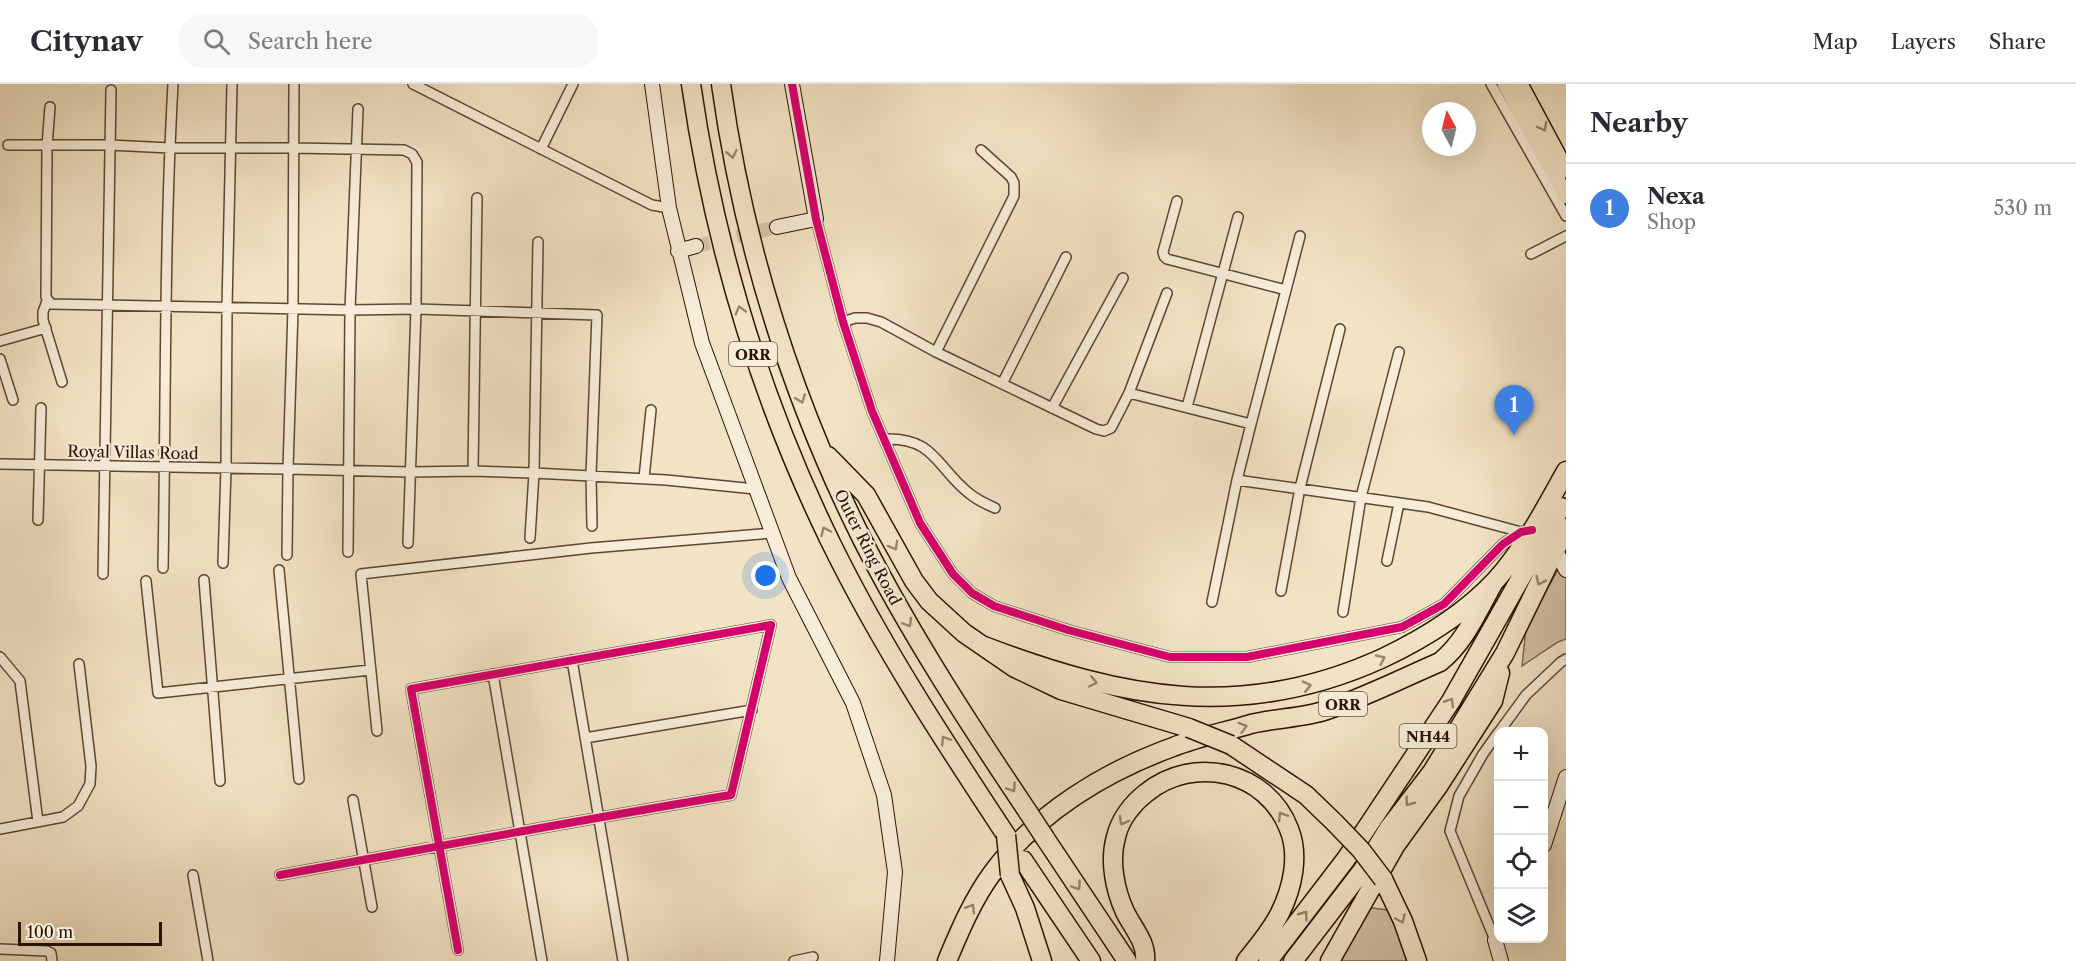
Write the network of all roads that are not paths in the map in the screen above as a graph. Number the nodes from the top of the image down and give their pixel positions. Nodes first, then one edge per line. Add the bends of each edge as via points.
1 (173, 84) edge
2 (232, 84) edge
3 (294, 84) edge
4 (413, 84) edge
5 (573, 84) edge
6 (652, 84) edge
7 (691, 84) edge
8 (721, 84) edge
9 (792, 84) edge
10 (1491, 84) edge
11 (1505, 84) edge
12 (1520, 84) edge
13 (111, 90) dead end
14 (50, 107) dead end
15 (358, 109) dead end
16 (8, 145) dead end
17 (110, 145) junction
18 (47, 146) junction
19 (170, 148) junction
20 (231, 148) junction
21 (294, 148) junction
22 (542, 149) junction
23 (355, 150) junction
24 (981, 150) dead end
25 (1566, 170) edge
26 (1566, 196) edge
27 (477, 198) dead end
28 (1177, 201) dead end
29 (669, 208) junction
30 (1566, 216) edge
31 (1238, 217) dead end
32 (816, 219) junction
33 (777, 227) tunnel mouth
34 (1300, 236) dead end
35 (1566, 236) edge
36 (538, 242) dead end
37 (696, 246) tunnel mouth
38 (678, 251) junction
39 (1531, 254) dead end
40 (1066, 257) dead end
41 (1223, 272) junction
42 (1123, 278) dead end
43 (1286, 290) junction
44 (1167, 293) dead end
45 (47, 301) junction
46 (108, 304) junction
47 (166, 306) junction
48 (227, 307) junction
49 (292, 309) junction
50 (416, 309) junction
51 (350, 310) junction
52 (477, 311) junction
53 (537, 314) junction
54 (843, 322) junction
55 (46, 328) junction
56 (1340, 329) dead end
57 (0, 341) edge
58 (936, 352) junction
59 (1399, 352) dead end
60 (0, 359) edge
61 (62, 382) dead end
62 (1002, 384) junction
63 (1129, 393) junction
64 (13, 400) dead end
65 (1187, 407) junction
66 (40, 408) dead end
67 (1052, 408) junction
68 (651, 410) dead end
69 (1251, 424) junction
70 (884, 439) junction
71 (820, 447) junction
72 (0, 464) edge
73 (39, 464) junction
74 (105, 466) junction
75 (165, 467) junction
76 (226, 469) junction
77 (288, 469) junction
78 (349, 470) junction
79 (473, 471) junction
80 (1566, 471) edge
81 (410, 472) junction
82 (534, 473) junction
83 (591, 476) junction
84 (644, 478) junction
85 (1237, 480) junction
86 (1300, 488) junction
87 (755, 489) junction
88 (1361, 497) junction
89 (1566, 497) edge
90 (1399, 504) junction
91 (995, 508) dead end
92 (38, 520) dead end
93 (592, 526) dead end
94 (1566, 528) edge
95 (1527, 531) junction
96 (772, 533) junction
97 (530, 538) dead end
98 (408, 543) dead end
99 (1555, 549) junction
100 (348, 552) dead end
101 (287, 555) dead end
102 (1387, 561) dead end
103 (223, 563) dead end
104 (163, 568) dead end
105 (279, 570) dead end
106 (1566, 570) edge
107 (103, 573) dead end
108 (204, 580) dead end
109 (146, 581) dead end
110 (1494, 582) junction
111 (1281, 591) dead end
112 (1212, 602) dead end
113 (1342, 612) dead end
114 (1505, 653) junction
115 (0, 657) edge
116 (1566, 659) edge
117 (572, 660) junction
118 (79, 664) dead end
119 (370, 670) junction
120 (1035, 671) junction
121 (493, 674) junction
122 (291, 679) junction
123 (213, 687) junction
124 (752, 710) junction
125 (1503, 727) edge
126 (377, 731) dead end
127 (585, 738) junction
128 (1494, 739) edge
129 (1566, 777) edge
130 (299, 779) dead end
131 (220, 781) dead end
132 (353, 800) dead end
133 (598, 817) junction
134 (38, 822) junction
135 (0, 829) edge
136 (520, 831) junction
137 (1006, 835) junction
138 (1547, 835) edge
139 (439, 846) junction
140 (1395, 846) junction
141 (1346, 859) junction
142 (364, 860) junction
143 (1362, 870) junction
144 (193, 875) dead end
145 (280, 875) dead end
146 (372, 907) dead end
147 (1494, 930) edge
148 (1498, 943) edge
149 (0, 949) edge
150 (458, 951) dead end
151 (1146, 956) edge
152 (813, 957) dead end
153 (52, 961) edge
154 (208, 961) edge
155 (542, 961) edge
156 (623, 961) edge
157 (794, 961) edge
158 (887, 961) edge
159 (947, 961) edge
160 (1042, 961) edge
161 (1091, 961) edge
162 (1127, 961) edge
163 (1246, 961) edge
164 (1268, 961) edge
165 (1293, 961) edge
166 (1305, 961) edge
167 (1330, 961) edge
168 (1417, 961) edge
169 (1501, 961) edge

1 - 19 street
2 - 20 street
3 - 21 street
4 - 22 street
5 - 22 street
6 - 29 street
137 -> 7 highway, Outer Ring Road / ORR via 873,622 793,459 755,360 732,283 710,194
8 -> 71 highway, Outer Ring Road / ORR via 741,199 760,275 783,351
9 - 32 street
10 - 30 street
11 - 26 main road
12 -> 25 main road
13 - 17 street
14 - 18 street
15 - 23 street
16 - 18 street
17 - 18 street
17 - 19 street
17 - 46 street
18 - 45 street
19 - 20 street
19 - 47 street
20 - 21 street
20 - 48 street
21 - 23 street
21 - 49 street
22 - 29 street via 644,201
23 - 50 street via 404,150 417,162
23 - 51 street
24 - 58 street via 1011,177 1014,196
27 - 52 street
28 - 41 street via 1164,256
29 - 38 street
31 - 41 street
32 - 33 street
32 - 54 street
34 - 43 street
35 - 39 street
36 - 53 street
37 - 38 street
38 - 87 street via 702,343
40 - 62 street
41 - 43 street
41 - 65 street
42 - 67 street
43 - 69 street
44 - 63 street
45 - 46 street
45 - 55 street via 43,312
46 - 47 street
46 - 74 street
47 - 48 street
47 - 75 street
48 - 49 street
48 - 76 street
49 - 51 street
49 - 77 street
50 - 51 street
50 - 52 street
50 - 81 street
51 - 78 street
52 - 53 street
52 - 79 street
53 - 82 street
53 - 83 street via 598,317
54 - 58 street via 861,318 881,322
54 - 70 street
55 - 57 street
55 - 61 street
56 - 86 street
58 - 62 street
59 - 88 street
60 - 64 street
62 - 67 street
63 - 65 street
63 - 67 street via 1111,428 1104,431
65 - 69 street
66 - 73 street
68 - 84 street
69 - 85 street
70 - 91 street via 901,438 920,445 971,495
70 - 95 street via 920,523 953,574 972,593 994,606 1068,630 1170,657 1247,657 1402,627 1444,604 1503,544
71 -> 120 highway via 866,495 929,601 963,633 1015,668
71 -> 162 highway, Outer Ring Road / ORR, bridge via 904,617 960,710
72 - 73 street, Royal Villas Road
73 - 74 street, Royal Villas Road
73 - 92 street
74 - 75 street, Royal Villas Road
74 - 107 street
75 - 76 street, Royal Villas Road
75 - 104 street
76 - 77 street, Royal Villas Road
76 - 103 street
77 - 78 street, Royal Villas Road
77 - 101 street
78 - 81 street, Royal Villas Road
78 - 100 street
79 - 81 street, Royal Villas Road
79 - 82 street, Royal Villas Road
80 - 95 highway, ORR
81 - 98 street
82 - 83 street, Royal Villas Road
82 - 97 street
83 - 84 street, Royal Villas Road
83 - 93 street
84 - 87 street, Royal Villas Road
85 - 86 street
85 - 112 street
86 - 88 street
86 - 111 street
87 - 96 street
88 - 90 street
88 - 113 street
141 -> 89 highway, NH44 via 1451,701
90 - 95 street via 1428,507
90 - 102 street
94 - 99 highway, NH44
95 - 110 highway, ORR
96 - 119 street via 591,548 361,574
96 - 158 street via 789,578 853,703 884,795 895,873
99 - 106 street
99 -> 114 highway, NH44
105 - 122 street
108 - 123 street
109 - 123 street via 158,693
120 -> 110 highway, ORR via 1181,696 1239,696 1288,690 1350,673 1416,642 1459,613
159 -> 110 highway, ORR via 963,922 993,873 1057,808 1121,768 1175,746 1265,721 1326,710 1440,662 1462,640
114 - 140 highway via 1493,701
114 -> 143 highway, NH44 via 1432,772
115 - 134 street via 20,681
116 - 125 street via 1526,695
117 - 121 street
117 - 124 street via 771,625
117 - 127 street
118 - 134 street via 90,784 72,812
119 - 122 street
119 - 126 street
120 -> 168 highway, bridge via 1061,690 1189,728 1230,745 1306,795 1361,850 1383,879
121 - 136 street
121 - 139 street via 411,689
122 - 123 street
122 - 130 street
123 - 131 street
124 - 127 street
124 - 133 street via 731,795
127 - 133 street
128 - 147 street via 1460,796 1450,831
129 - 138 street
132 - 142 street
133 - 136 street
133 - 156 street
134 - 135 street
136 - 139 street
136 - 155 street
137 - 160 highway, ORR, bridge via 1010,874
137 - 161 highway, Outer Ring Road / ORR
139 - 142 street
139 - 150 street
140 - 166 highway
140 - 167 highway
141 - 143 highway
164 -> 141 highway, NH44
142 - 145 street
142 - 146 street
143 - 165 highway, NH44
144 - 154 street
148 - 169 street
149 - 153 street via 47,951 51,952
163 -> 151 highway via 1270,931 1288,891 1294,872 1290,831 1281,812 1250,783 1202,770 1159,783 1138,799 1116,836 1116,885
152 - 157 street

